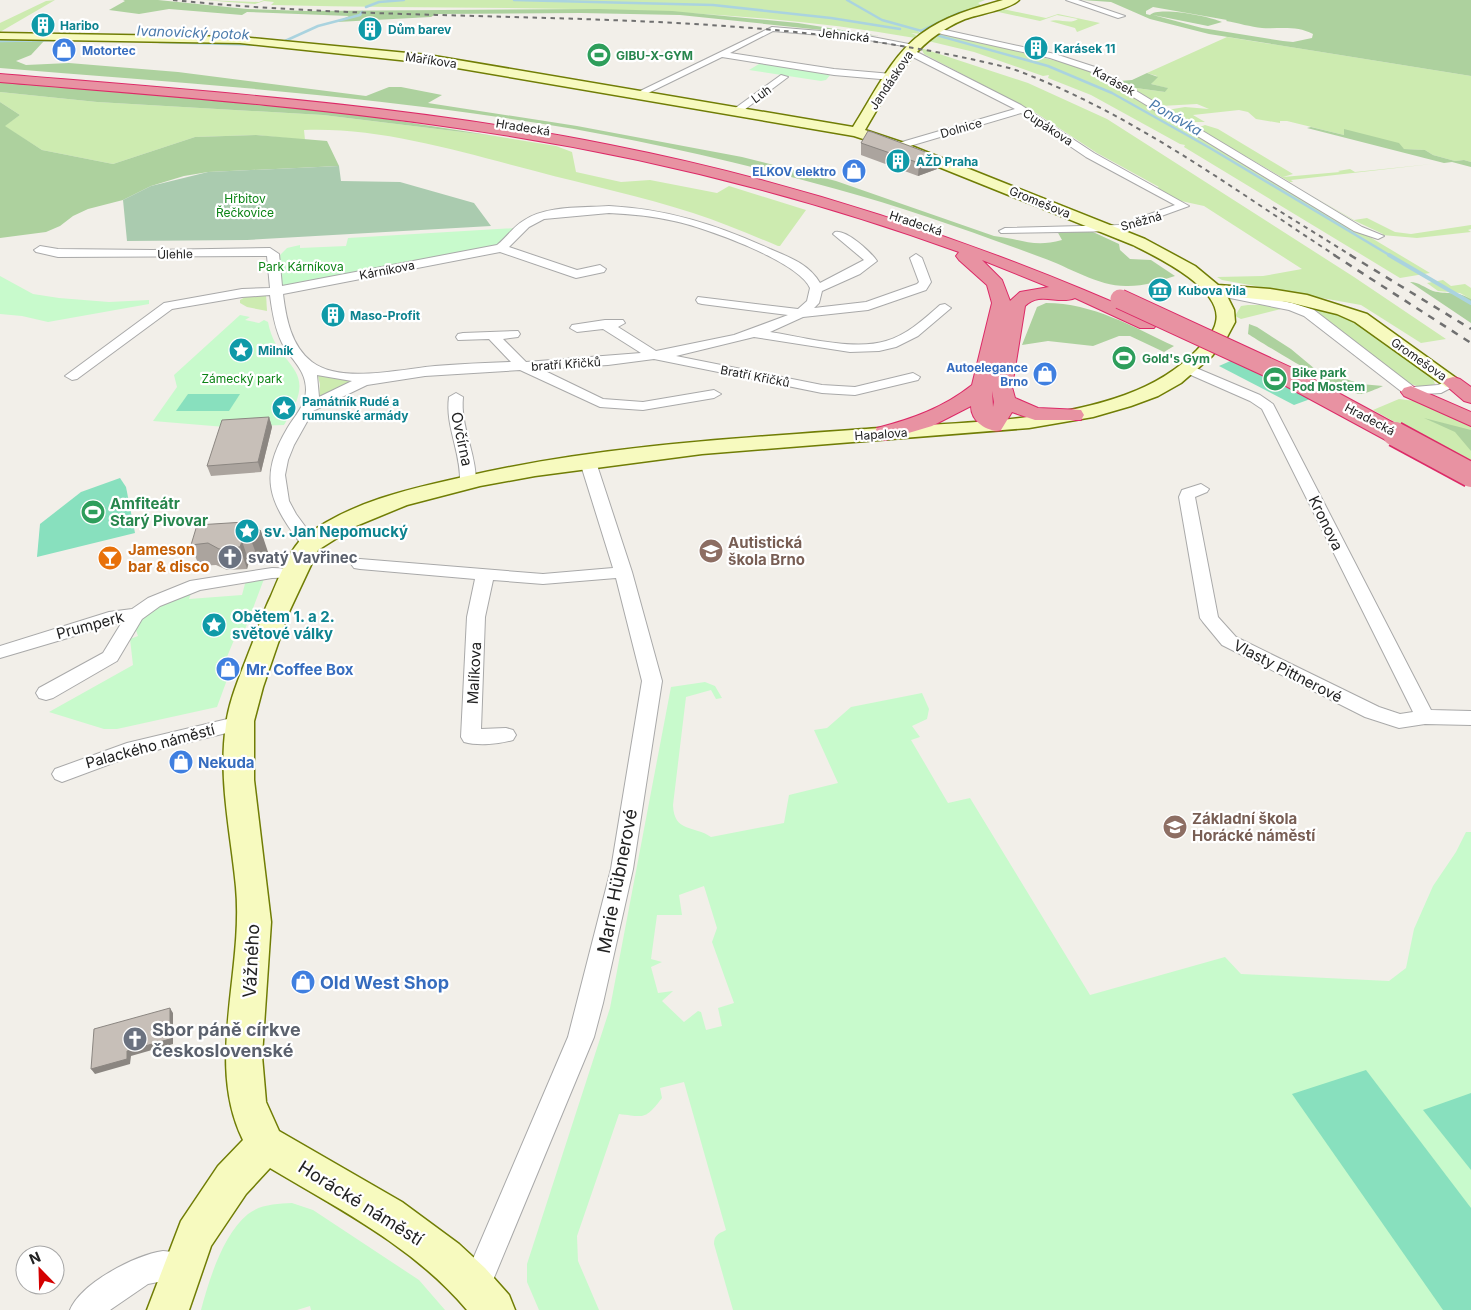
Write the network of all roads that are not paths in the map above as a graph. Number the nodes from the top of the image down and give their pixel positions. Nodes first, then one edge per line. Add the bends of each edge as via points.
1 (1014, 0) edge
2 (1070, 0) edge
3 (1121, 16) dead end
4 (931, 33) junction
5 (0, 36) edge
6 (912, 49) junction
7 (721, 54) junction
8 (759, 62) junction
9 (750, 66) dead end
10 (0, 72) edge
11 (834, 72) junction
12 (767, 74) dead end
13 (892, 77) junction
14 (0, 78) edge
15 (826, 83) dead end
16 (639, 94) junction
17 (1023, 110) junction
18 (737, 111) junction
19 (857, 132) junction
20 (899, 146) junction
21 (1184, 206) joint
22 (905, 228) junction
23 (1106, 228) junction
24 (1005, 231) dead end
25 (839, 234) dead end
26 (1378, 236) dead end
27 (501, 248) junction
28 (40, 250) dead end
29 (916, 258) dead end
30 (600, 269) dead end
31 (816, 289) junction
32 (1213, 290) junction
33 (277, 291) junction
34 (702, 300) dead end
35 (1109, 304) junction
36 (945, 308) dead end
37 (802, 313) junction
38 (624, 323) dead end
39 (605, 324) junction
40 (577, 328) dead end
41 (513, 334) dead end
42 (753, 334) junction
43 (493, 336) junction
44 (463, 337) dead end
45 (653, 355) junction
46 (307, 366) junction
47 (522, 366) junction
48 (1189, 369) junction
49 (72, 376) dead end
50 (913, 377) dead end
51 (377, 378) junction
52 (1453, 383) junction
53 (982, 388) junction
54 (1411, 392) junction
55 (714, 394) dead end
56 (456, 397) dead end
57 (1471, 397) edge
58 (1005, 402) junction
59 (308, 409) junction
60 (1073, 415) junction
61 (1471, 420) edge
62 (993, 425) junction
63 (886, 434) junction
64 (588, 462) junction
65 (1471, 475) edge
66 (468, 481) junction
67 (1201, 488) dead end
68 (1471, 494) edge
69 (310, 544) junction
70 (360, 564) dead end
71 (624, 572) junction
72 (294, 573) junction
73 (485, 575) junction
74 (136, 615) junction
75 (0, 652) edge
76 (46, 693) dead end
77 (1425, 717) junction
78 (1471, 718) edge
79 (240, 723) junction
80 (506, 735) dead end
81 (62, 774) dead end
82 (266, 1144) junction
83 (183, 1268) junction
84 (485, 1298) edge
85 (85, 1310) edge
86 (168, 1310) edge

1 - 4 street, Jandáskova via 967,15
2 - 3 street
4 - 6 street, Jandáskova
4 - 26 street, Karásek via 1059,58 1095,70 1350,224
5 - 16 street, Maříkova via 213,39 348,49
6 - 7 street, Jehnická via 857,36 772,29
6 - 13 street, Jandáskova
6 - 17 street, Cupákova
7 - 8 street
7 - 16 street
8 - 9 street
8 - 11 street
10 - 35 highway, Hradecká via 320,100 556,132 726,168 802,187 912,221 1030,262
11 - 13 street
11 - 15 street
12 - 18 street, Luh via 788,78
13 - 19 street, Jandáskova
14 - 22 highway, Hradecká via 300,104 470,125 605,148 754,182
16 - 18 street, Maříkova
17 - 20 street, Dolnice
17 - 21 street, Cupákova via 1090,155
18 - 19 street, Maříkova
19 - 20 street, Gromešova
20 - 23 street, Gromešova
21 - 23 street, Sněžná via 1126,226
22 - 35 highway, Hradecká
22 - 53 highway via 966,256 996,284 1001,303
23 - 24 street, Sněžná
23 - 32 street, Gromešova via 1175,261
25 - 31 street via 871,261 856,272
27 - 30 street, Kárníkova via 576,274
27 - 31 street via 533,219 617,208 680,218 760,249 800,268
27 - 33 street, Kárníkova
28 - 33 street, Úlehle via 152,254 270,252 273,254
29 - 37 street, bratří Křičků via 925,282 915,291 868,306
31 - 37 street, bratří Křičků via 815,300
32 - 48 street, Hapalova via 1224,306 1226,322
32 - 52 street, Gromešova via 1292,297 1345,311 1361,318
32 - 54 street, Gromešova via 1309,313
33 - 46 street via 284,335
33 - 49 street via 250,292 168,306
34 - 37 street, bratří Křičků
35 - 58 highway via 1053,293 1031,294 1018,301 1004,369 1002,387
35 - 65 highway, Hradecká, bridge via 1289,377
35 - 68 highway, Hradecká via 1283,390
36 - 42 street, bratří Křičků via 912,336 886,346 856,349
37 - 42 street, bratří Křičků
38 - 39 street
39 - 40 street
39 - 45 street, Bratří Křičků
41 - 43 street
42 - 45 street, bratří Křičků
43 - 44 street
43 - 47 street, Bratří Křičků
45 - 47 street, bratří Křičků
45 - 50 street, Bratří Křičků via 840,392
46 - 51 street via 338,375
46 - 59 street via 313,390
47 - 51 street, bratří Křičků via 441,370
47 - 55 street, Bratří Křičků via 587,398 616,406 644,406
48 - 60 street, Hapalova via 1166,385 1137,398
48 - 77 street, Kronova via 1268,407
51 - 59 street
52 - 54 street, Gromešova via 1441,389
52 - 57 highway
53 - 62 highway via 982,411
53 - 63 highway via 959,406 931,421
54 - 61 highway
56 - 66 street, Ovčírna via 456,417 466,453
58 - 60 highway via 1035,414
58 - 62 highway via 1000,417
59 - 69 street via 282,450 276,478 290,521
60 - 62 street, Hapalova
62 - 63 street, Hapalova
63 - 64 street, Hapalova via 694,449
64 - 66 street, Hapalova
64 - 71 street, Marie Hübnerové
66 - 69 street via 377,507 344,521
67 - 77 street, Vlasty Pittnerové via 1188,493 1187,497 1209,618 1221,634 1237,646 1372,712 1399,721
69 - 72 street
70 - 73 street
71 - 73 street via 542,579
71 - 84 street, Marie Hübnerové via 652,681 622,869 581,1037
72 - 74 street, Prumperk via 272,573 196,585 161,598
72 - 79 street via 275,613
73 - 80 street, Malíkova via 476,617 471,737
74 - 75 street, Prumperk via 88,623
74 - 76 street via 110,657
77 - 78 street
79 - 81 street, Palackého náměstí via 118,753
79 - 82 street, Vážného via 239,758 254,918 243,1091 254,1128
82 - 83 street via 232,1180 214,1205 195,1235
82 - 84 street, Horácké náměstí via 408,1228
83 - 85 street via 150,1268
83 - 86 street

